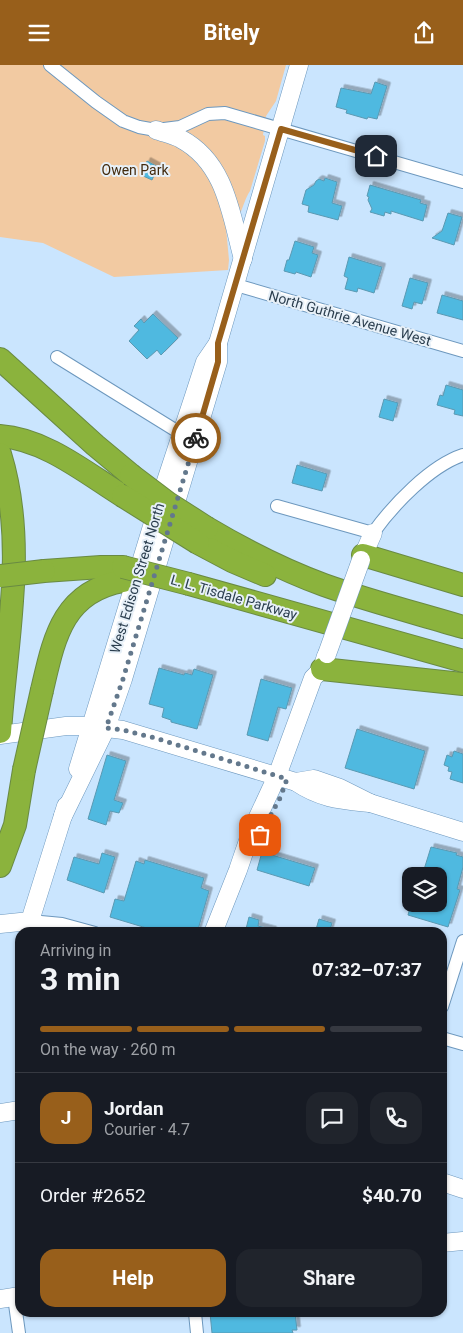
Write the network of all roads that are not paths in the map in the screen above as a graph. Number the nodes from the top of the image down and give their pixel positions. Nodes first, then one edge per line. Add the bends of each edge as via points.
1 (50, 65) edge
2 (299, 65) edge
3 (281, 129) junction
4 (156, 130) junction
5 (463, 181) edge
6 (243, 261) junction
7 (236, 285) junction
8 (0, 344) edge
9 (463, 351) edge
10 (56, 357) dead end
11 (0, 359) edge
12 (56, 409) junction
13 (0, 436) edge
14 (188, 438) junction
15 (0, 454) edge
16 (463, 455) edge
17 (277, 506) dead end
18 (373, 533) junction
19 (202, 535) junction
20 (362, 558) junction
21 (0, 577) edge
22 (189, 584) junction
23 (463, 585) edge
24 (463, 627) edge
25 (324, 661) junction
26 (463, 661) edge
27 (463, 684) edge
28 (1, 689) edge
29 (99, 727) junction
30 (0, 734) edge
31 (287, 779) junction
32 (463, 832) edge
33 (0, 866) edge
34 (30, 921) junction
35 (0, 924) edge
36 (73, 927) edge
37 (215, 927) edge
38 (463, 941) edge
39 (447, 991) edge
40 (447, 1039) edge
41 (463, 1044) edge
42 (15, 1111) edge
43 (0, 1113) edge
44 (447, 1184) edge
45 (463, 1189) edge
46 (463, 1241) edge
47 (447, 1243) edge
48 (11, 1297) edge
49 (15, 1315) edge
50 (15, 1317) edge
51 (195, 1317) edge
52 (19, 1333) edge
53 (197, 1333) edge

1 - 4 street via 123,121
2 - 3 street, West Edison Street North
3 - 4 street via 225,113 208,114 180,127
3 - 5 street
3 - 6 street, West Edison Street North
4 - 6 street via 182,139 202,155 217,174 228,198
6 - 7 street, West Edison Street North
7 - 9 street, North Guthrie Avenue West
7 - 14 street, West Edison Street North via 218,343 218,362
8 - 12 highway
10 - 14 street
11 - 12 highway
12 - 19 highway, bridge
13 - 19 highway, bridge via 32,443 123,496
14 - 29 street, West Edison Street North via 123,679
15 - 28 highway via 11,504 15,549 12,608
16 - 18 street via 452,458 428,475
17 - 18 street
18 - 20 street
19 - 24 highway via 232,561 264,575
20 - 23 highway
20 - 25 street, bridge
21 - 22 highway, L. L. Tisdale Parkway, bridge via 123,567
22 - 26 highway, L. L. Tisdale Parkway
22 - 33 highway, bridge via 140,579 113,583 93,592 72,609 56,634 24,770 15,825
25 - 27 highway
25 - 31 street via 313,677
28 - 30 highway
29 - 30 street via 66,726
29 - 31 street via 161,740
29 - 34 street, West Edison Street North via 63,816
31 - 32 street via 310,792 336,800 370,803
31 - 37 street via 280,798 238,870
34 - 35 street
34 - 36 street
38 - 39 street
40 - 41 street
42 - 43 street
44 - 45 street
46 - 47 street
48 - 49 street
50 - 52 street
51 - 53 street

